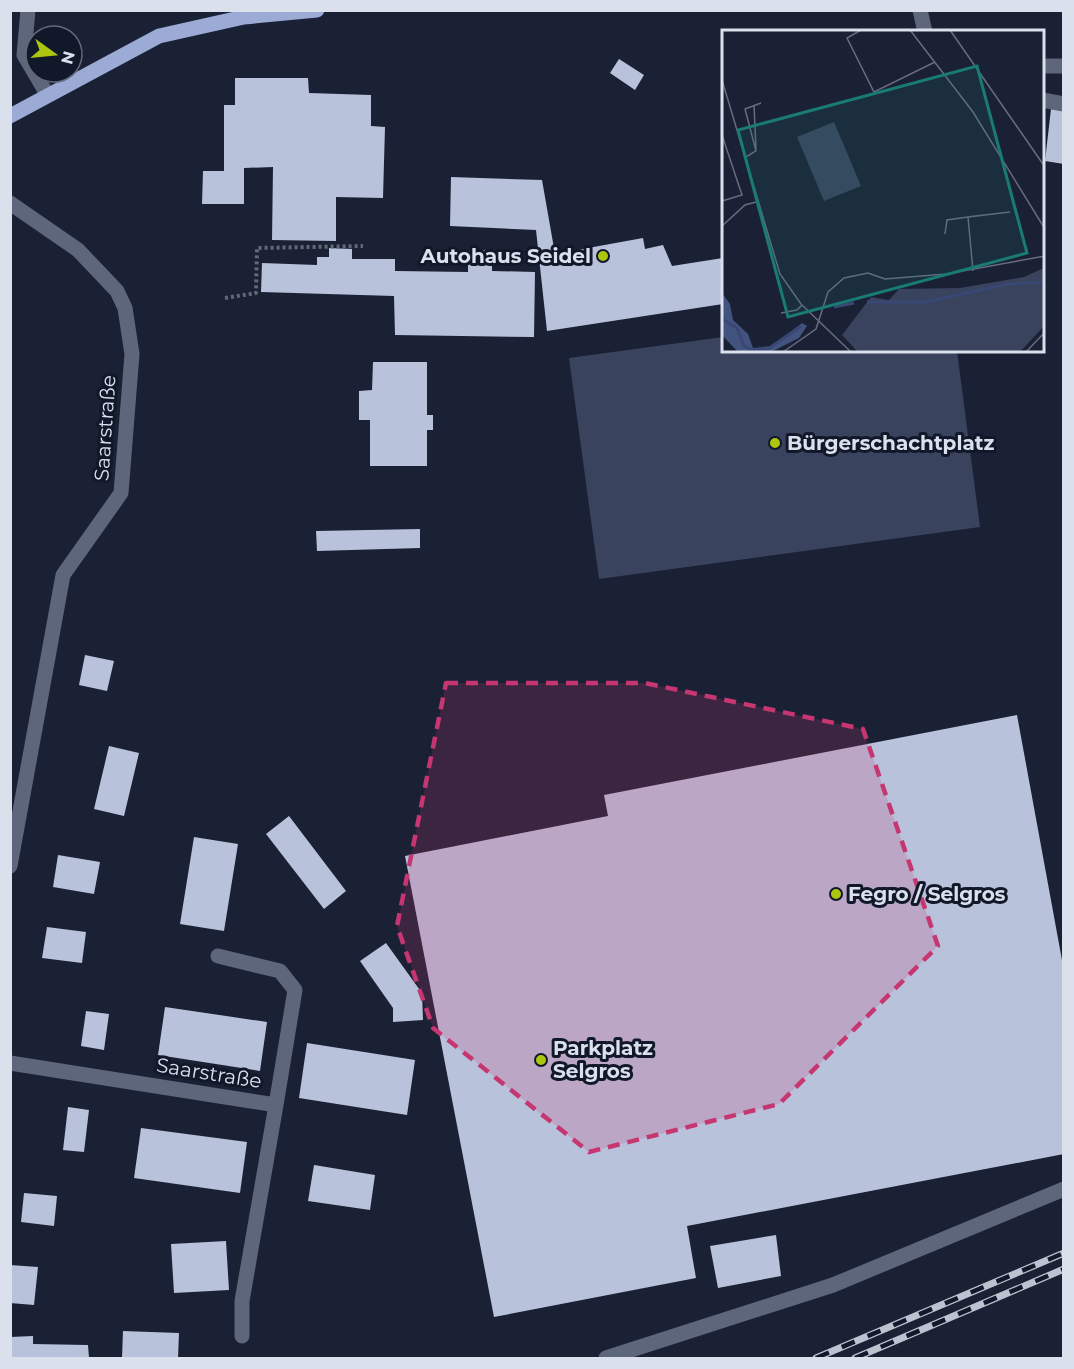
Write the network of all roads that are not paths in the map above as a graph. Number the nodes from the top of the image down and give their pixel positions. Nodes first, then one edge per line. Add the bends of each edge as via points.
1 (28, 10) edge
2 (317, 10) edge
3 (920, 10) edge
4 (925, 30) edge
5 (1044, 66) edge
6 (1064, 66) edge
7 (47, 94) junction
8 (1044, 100) edge
9 (1064, 104) edge
10 (10, 116) edge
11 (10, 202) edge
12 (10, 866) edge
13 (218, 956) dead end
14 (10, 1063) edge
15 (276, 1105) junction
16 (1064, 1189) edge
17 (242, 1336) dead end
18 (606, 1359) edge

1 - 7 street via 24,55
2 - 7 main road via 243,17 159,36
3 - 4 street
5 - 6 street
7 - 10 main road
8 - 9 street
11 - 12 street, Saarstraße via 78,250 117,291 125,308 132,354 121,493 63,575
13 - 15 street via 280,971 295,990
14 - 15 street, Saarstraße
15 - 17 street, Saarstraße via 242,1301
16 - 18 street via 833,1285

